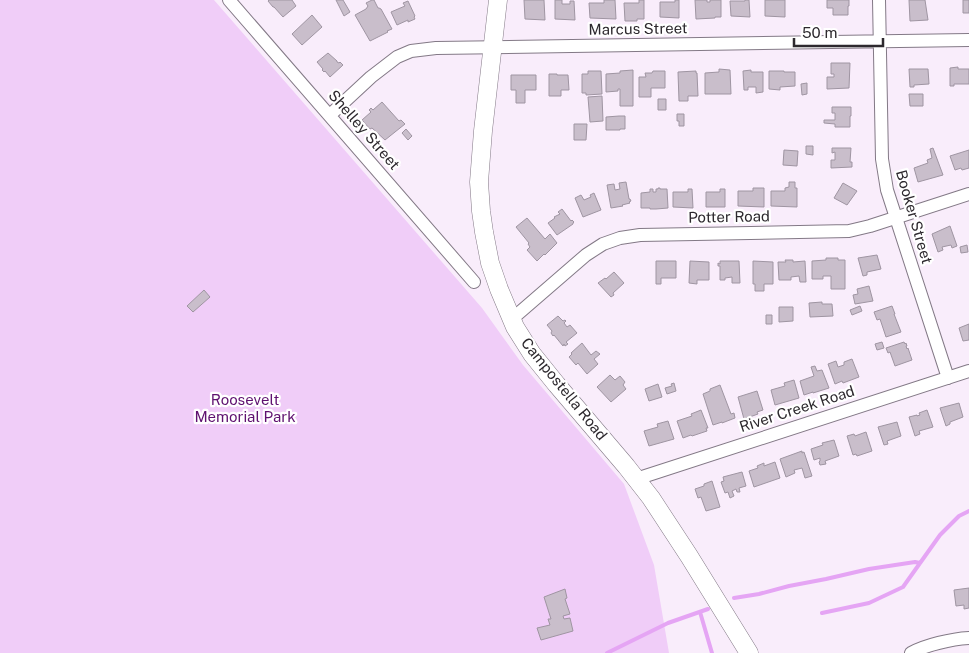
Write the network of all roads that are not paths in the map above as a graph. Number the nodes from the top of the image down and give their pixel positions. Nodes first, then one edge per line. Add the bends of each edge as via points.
1 (229, 0) edge
2 (498, 0) edge
3 (879, 0) edge
4 (969, 40) edge
5 (879, 42) junction
6 (492, 47) junction
7 (330, 115) junction
8 (969, 194) edge
9 (896, 218) junction
10 (474, 282) dead end
11 (512, 319) junction
12 (969, 371) edge
13 (948, 378) junction
14 (636, 479) junction
15 (969, 638) edge
16 (749, 653) edge
17 (911, 653) edge

1 - 7 street, Shelley Street
2 - 6 main road, Campostella Road
3 - 5 street, Booker Street
4 - 5 street, Marcus Street
5 - 6 street, Marcus Street
5 - 9 street, Booker Street via 882,158
6 - 7 street, Marcus Street via 436,48 397,57
6 - 11 main road, Campostella Road via 480,164 481,212 490,263
7 - 10 street, Shelley Street
8 - 9 street, Potter Road
9 - 11 street, Potter Road via 849,230 640,234 620,238 586,255
9 - 13 street, Booker Street
11 - 14 main road, Campostella Road via 532,354
12 - 13 street, River Creek Road
13 - 14 street, River Creek Road
14 - 16 main road, Campostella Road via 663,515
15 - 17 street

